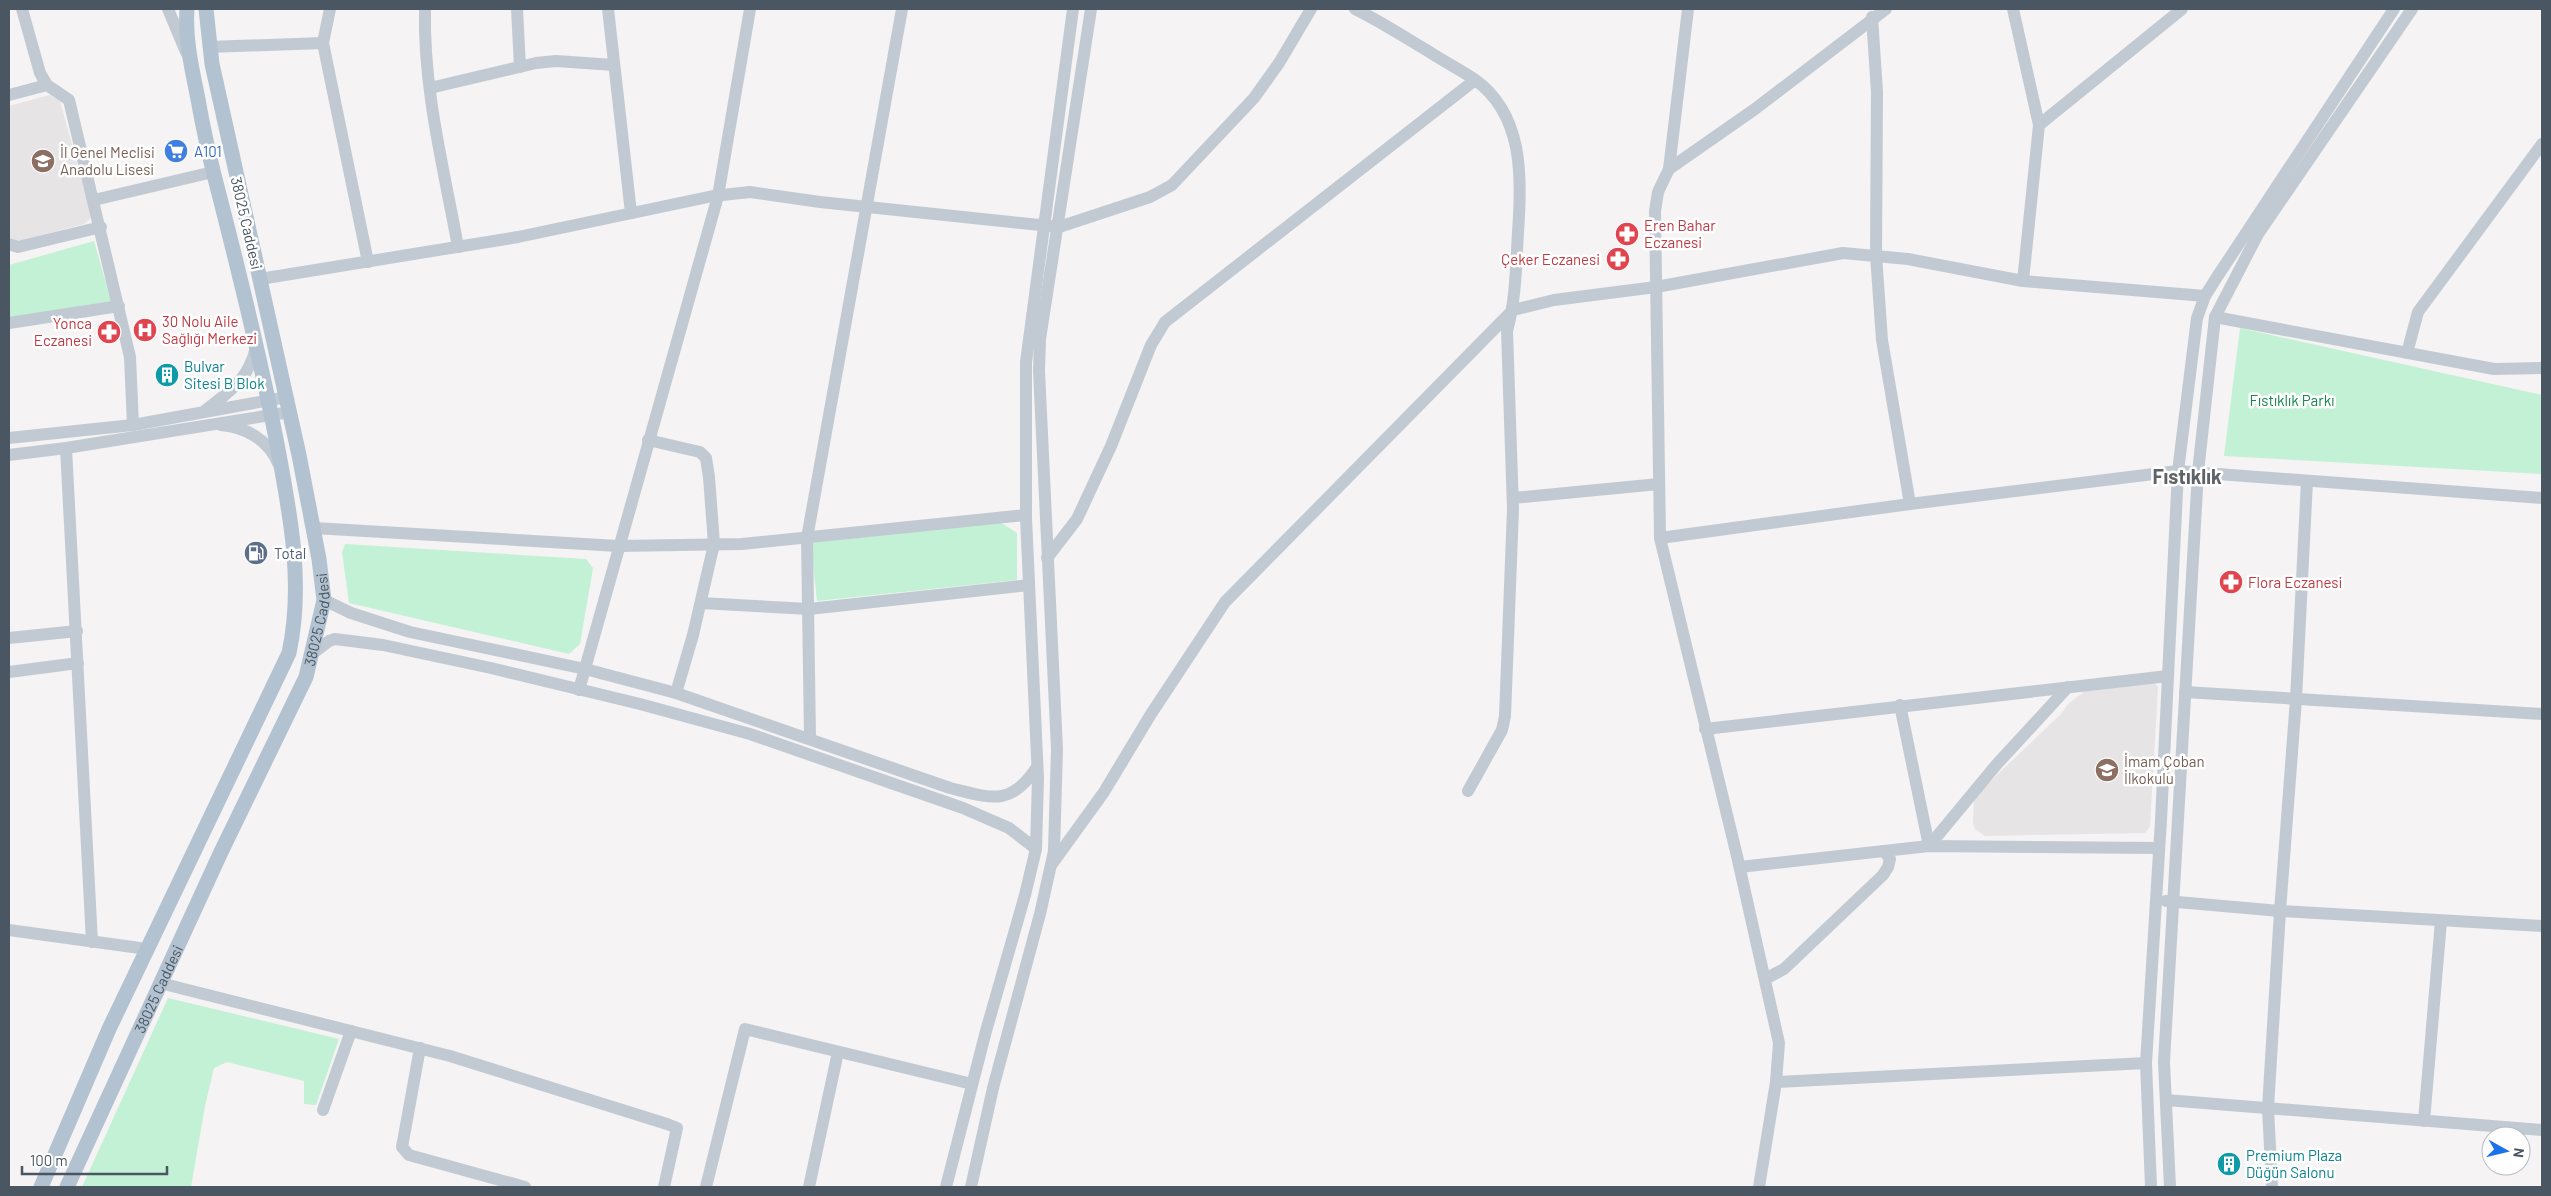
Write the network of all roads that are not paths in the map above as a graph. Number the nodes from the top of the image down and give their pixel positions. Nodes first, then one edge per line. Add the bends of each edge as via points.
1 (22, 9) edge
2 (168, 9) edge
3 (187, 9) edge
4 (206, 9) edge
5 (330, 9) edge
6 (425, 9) edge
7 (517, 9) edge
8 (608, 9) edge
9 (750, 9) edge
10 (902, 9) edge
11 (1073, 9) edge
12 (1091, 9) edge
13 (1311, 9) edge
14 (1355, 9) edge
15 (1688, 9) edge
16 (1886, 9) edge
17 (2013, 9) edge
18 (2182, 9) edge
19 (2394, 9) edge
20 (2412, 9) edge
21 (1872, 18) junction
22 (323, 43) junction
23 (209, 47) junction
24 (190, 62) junction
25 (614, 65) junction
26 (520, 67) junction
27 (1475, 80) junction
28 (47, 85) junction
29 (430, 88) junction
30 (9, 95) edge
31 (2039, 125) junction
32 (2542, 144) edge
33 (1669, 169) junction
34 (213, 172) junction
35 (718, 196) junction
36 (94, 200) junction
37 (867, 207) junction
38 (631, 214) junction
39 (1044, 225) junction
40 (100, 226) junction
41 (1059, 227) junction
42 (9, 244) edge
43 (458, 247) junction
44 (1876, 255) junction
45 (368, 262) junction
46 (260, 279) junction
47 (2023, 281) junction
48 (1656, 287) junction
49 (2205, 296) junction
50 (119, 306) junction
51 (1513, 310) junction
52 (2215, 317) junction
53 (9, 323) edge
54 (256, 348) junction
55 (2407, 352) junction
56 (2542, 368) edge
57 (268, 400) junction
58 (288, 405) junction
59 (272, 415) junction
60 (205, 418) junction
61 (133, 424) junction
62 (9, 438) edge
63 (648, 440) junction
64 (66, 448) junction
65 (9, 455) edge
66 (2178, 471) junction
67 (2198, 472) junction
68 (283, 475) junction
69 (2307, 481) junction
70 (1659, 484) junction
71 (1513, 498) junction
72 (2542, 498) edge
73 (1910, 504) junction
74 (1026, 515) junction
75 (314, 528) junction
76 (807, 538) junction
77 (1660, 538) junction
78 (714, 544) junction
79 (618, 546) junction
80 (1047, 558) junction
81 (1029, 585) junction
82 (324, 600) junction
83 (701, 603) junction
84 (809, 609) junction
85 (77, 631) junction
86 (9, 638) edge
87 (312, 654) junction
88 (78, 663) junction
89 (585, 669) junction
90 (9, 672) edge
91 (2168, 676) junction
92 (2068, 687) junction
93 (579, 690) junction
94 (2186, 692) junction
95 (676, 693) junction
96 (2296, 699) junction
97 (1900, 705) junction
98 (2542, 714) edge
99 (1705, 729) junction
100 (810, 738) junction
101 (1037, 767) junction
102 (1468, 791) dead end
103 (990, 798) junction
104 (976, 814) junction
105 (1929, 846) junction
106 (2159, 848) junction
107 (1036, 849) junction
108 (1884, 851) junction
109 (1052, 864) junction
110 (1740, 867) junction
111 (2155, 901) junction
112 (2174, 901) junction
113 (2280, 911) junction
114 (2441, 921) junction
115 (2542, 926) edge
116 (9, 930) edge
117 (92, 942) junction
118 (147, 949) junction
119 (1765, 980) junction
120 (160, 984) junction
121 (352, 1031) junction
122 (420, 1048) junction
123 (838, 1052) junction
124 (2146, 1063) junction
125 (1776, 1082) junction
126 (972, 1084) junction
127 (2166, 1100) junction
128 (2268, 1108) junction
129 (323, 1110) dead end
130 (2424, 1121) junction
131 (2542, 1130) edge
132 (41, 1187) edge
133 (66, 1187) edge
134 (525, 1187) edge
135 (664, 1187) edge
136 (706, 1187) edge
137 (808, 1187) edge
138 (946, 1187) edge
139 (971, 1187) edge
140 (1759, 1187) edge
141 (2151, 1187) edge
142 (2170, 1187) edge
143 (2272, 1187) edge

1 - 28 street via 40,73
2 - 24 street
3 - 24 main road, 38025 Caddesi via 185,34
4 - 23 main road, 38025 Caddesi
5 - 22 street
6 - 29 street
7 - 26 street
8 - 25 street
9 - 35 street
10 - 37 street
11 - 39 street
12 - 41 street
13 - 41 street via 1279,64 1254,98 1172,185 1150,197
14 - 27 street
15 - 33 street
16 - 21 street
17 - 31 street
18 - 31 street
19 - 49 street
20 - 52 street via 2258,234
21 - 33 street via 1755,110
21 - 44 street via 1877,92
22 - 23 street
22 - 45 street
23 - 46 main road, 38025 Caddesi
24 - 34 main road, 38025 Caddesi
25 - 26 street via 556,61
25 - 38 street
26 - 29 street
27 - 51 street via 1505,114 1520,163
27 - 80 street via 1165,322 1151,345 1111,446 1077,519
28 - 30 street
28 - 36 street via 69,100
29 - 43 street
31 - 47 street
32 - 55 street via 2418,312
33 - 48 street via 1658,192 1655,211
34 - 36 street
34 - 54 main road, 38025 Caddesi
35 - 37 street via 750,192
35 - 38 street
35 - 63 street
36 - 40 street
37 - 39 street
37 - 76 street
38 - 43 street
39 - 41 street
39 - 74 street via 1026,362
40 - 42 street via 18,247
40 - 50 street
41 - 80 street via 1040,339
43 - 45 street
44 - 47 street
44 - 48 street via 1843,253
44 - 73 street via 1882,340
45 - 46 street
46 - 58 main road, 38025 Caddesi
47 - 49 street
48 - 51 street via 1554,300
48 - 70 street
49 - 66 street via 2197,318
50 - 53 street
50 - 61 street via 130,357
51 - 71 street via 1508,331
51 - 109 street via 1225,602 1104,792
52 - 55 street
52 - 67 street
54 - 57 main road, 38025 Caddesi
54 - 60 street via 251,367
55 - 56 street via 2494,369
57 - 58 street
57 - 59 main road, 38025 Caddesi
57 - 60 street
58 - 59 street
58 - 75 main road, 38025 Caddesi
59 - 60 street
59 - 68 main road, 38025 Caddesi
60 - 61 street
60 - 64 street
60 - 68 street via 246,431 266,443
61 - 62 street
63 - 78 street via 690,448 706,458
63 - 79 street
64 - 65 street
64 - 85 street
66 - 67 street
66 - 73 street
66 - 91 street
67 - 69 street
67 - 94 street
68 - 118 main road, 38025 Caddesi via 292,521 296,580 295,622 289,653
69 - 72 street
69 - 96 street
70 - 71 street
70 - 77 street
71 - 102 street via 1505,716 1502,730
73 - 77 street
74 - 76 street
74 - 81 street
75 - 79 street
75 - 82 main road, 38025 Caddesi
76 - 78 street
76 - 84 street
77 - 99 street
78 - 79 street
78 - 83 street
79 - 89 street
80 - 109 street via 1057,749
81 - 84 street
81 - 101 street
82 - 87 main road, 38025 Caddesi
82 - 89 street via 343,610 410,632
83 - 84 street
83 - 95 street
84 - 100 street
85 - 86 street
85 - 88 street
87 - 93 street via 329,641 343,639 437,656
87 - 120 main road, 38025 Caddesi via 306,677
88 - 90 street
88 - 117 street
89 - 93 street
89 - 95 street
91 - 92 street
91 - 106 street
92 - 97 street
92 - 105 street via 1997,764
93 - 104 street via 750,734
94 - 96 street
94 - 112 street
95 - 100 street
96 - 98 street
96 - 113 street
97 - 99 street
97 - 105 street
99 - 110 street
100 - 103 street via 950,788
101 - 103 street via 1022,787 1008,796
101 - 107 street
103 - 104 street via 991,814
104 - 107 street via 1009,828
105 - 106 street
105 - 108 street
106 - 111 street
107 - 126 street
108 - 110 street
108 - 119 street via 1890,858 1883,875 1784,969
109 - 139 street via 993,1088
110 - 119 street
111 - 112 street
111 - 124 street
112 - 113 street
112 - 127 street via 2164,1062
113 - 114 street
113 - 128 street
114 - 115 street
114 - 130 street
116 - 117 street
117 - 118 street
118 - 132 main road, 38025 Caddesi
119 - 125 street via 1779,1043
120 - 121 street
120 - 133 main road, 38025 Caddesi
121 - 122 street
121 - 129 street
122 - 134 street via 402,1147 409,1155
122 - 135 street via 677,1128
123 - 126 street
123 - 136 street via 745,1029
123 - 137 street
124 - 125 street
124 - 141 street
125 - 140 street
126 - 138 street
127 - 128 street
127 - 142 street
128 - 130 street
128 - 143 street
130 - 131 street

